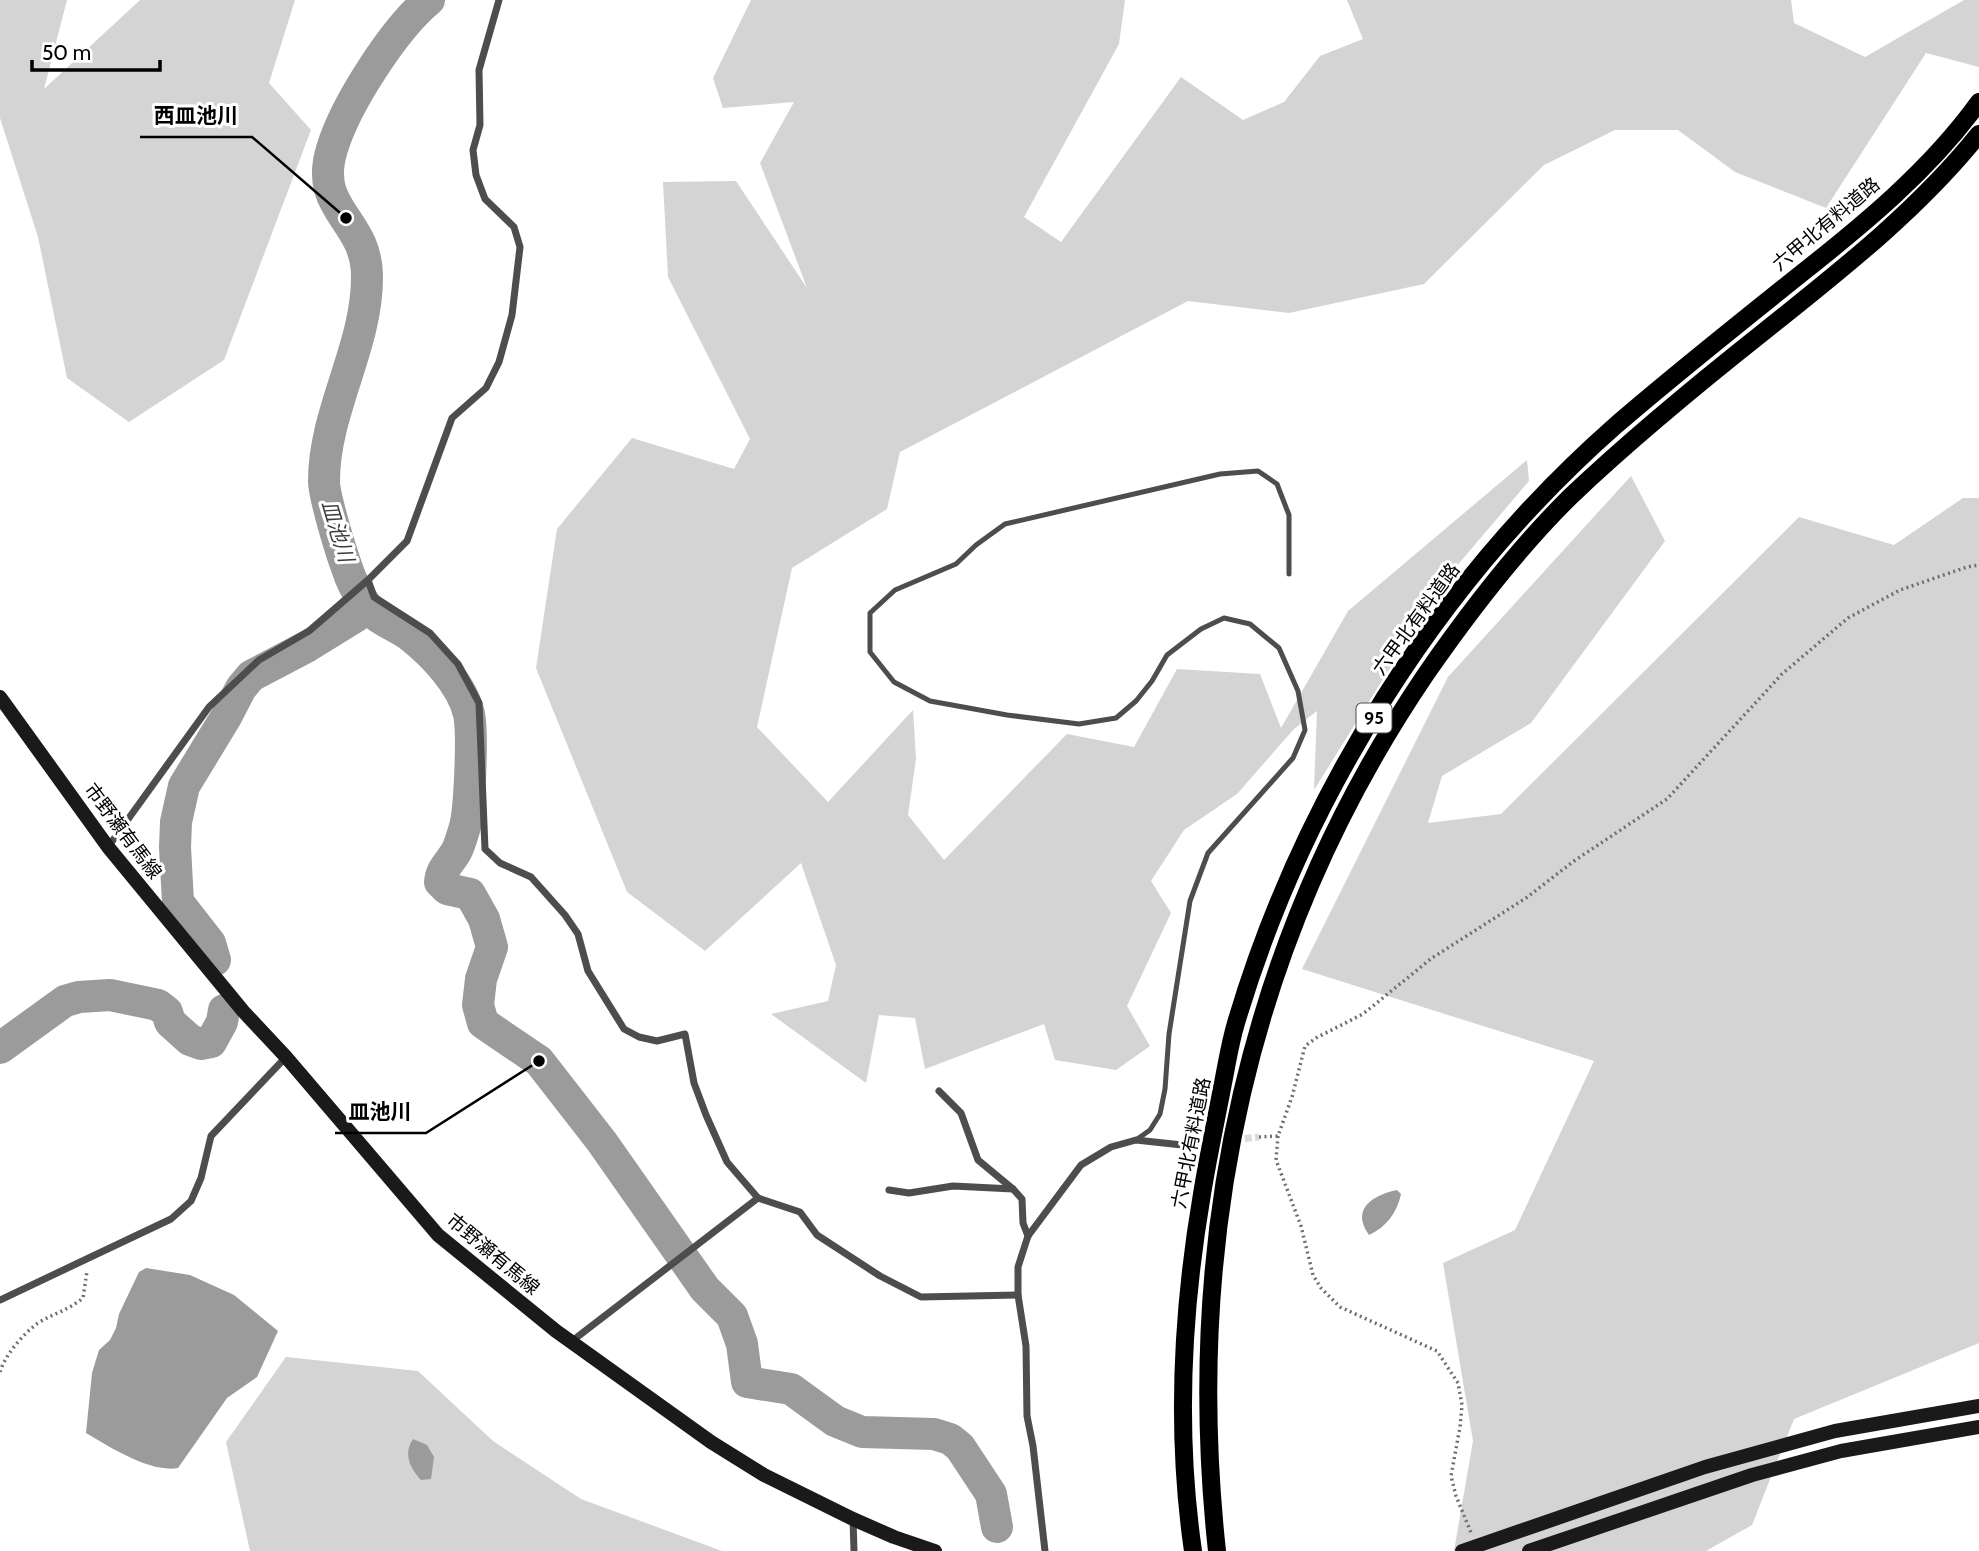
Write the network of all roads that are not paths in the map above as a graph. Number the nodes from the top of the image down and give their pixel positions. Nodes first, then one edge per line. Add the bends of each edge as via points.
1 (499, 0) edge
2 (1979, 102) edge
3 (1979, 134) edge
4 (1289, 574) dead end
5 (366, 582) junction
6 (0, 697) edge
7 (108, 846) junction
8 (286, 1057) junction
9 (939, 1091) dead end
10 (1136, 1140) junction
11 (1182, 1145) tunnel mouth
12 (1013, 1189) junction
13 (889, 1190) dead end
14 (758, 1198) junction
15 (1028, 1237) junction
16 (1018, 1295) junction
17 (0, 1300) edge
18 (571, 1342) junction
19 (1979, 1406) edge
20 (1979, 1427) edge
21 (853, 1518) junction
22 (1469, 1549) edge
23 (854, 1551) edge
24 (936, 1551) edge
25 (1045, 1551) edge
26 (1193, 1551) edge
27 (1217, 1551) edge
28 (1529, 1551) edge

1 - 5 street via 480,70 480,125 473,150 485,199 514,228 520,247 512,315 499,362 486,388 452,418 407,541
2 - 26 main road, 六甲北有料道路 / 95 via 1913,178 1614,428 1521,518 1416,648 1345,767 1304,845 1270,925 1235,1026 1209,1153 1192,1254 1186,1334 1187,1510
3 - 27 main road, 六甲北有料道路 / 95 via 1906,214 1640,432 1568,499 1455,632 1358,784 1326,847 1279,961 1244,1080 1221,1203 1207,1353
4 - 10 lane via 1289,515 1277,484 1258,471 1220,474 1006,524 956,564 895,590 870,613 870,652 894,682 930,701 1079,724 1116,718 1136,701 1167,655 1224,618 1250,624 1279,648 1297,691 1305,730 1293,758 1208,853 1190,901 1160,1114 1150,1130
5 - 7 street via 309,631 259,660 209,706
5 - 14 street via 374,597 430,633 458,664 479,703 485,849 500,863 531,877 565,915 578,934 588,971 624,1029 657,1041 685,1034 694,1083 727,1163
6 - 7 main road, 市野瀬有馬線
7 - 8 main road, 市野瀬有馬線
8 - 17 street via 211,1136 191,1201 171,1219
8 - 18 main road, 市野瀬有馬線 via 438,1235
9 - 12 street via 961,1113 978,1160
10 - 11 street
10 - 15 street via 1111,1147 1081,1165
12 - 13 street via 953,1185 909,1193
12 - 15 street via 1022,1199
14 - 16 street via 800,1212 817,1235 921,1297
14 - 18 street
15 - 16 street via 1018,1267
16 - 25 street via 1026,1346 1027,1416
18 - 21 main road, 市野瀬有馬線 via 711,1442 764,1475
19 - 22 main road via 1835,1431 1705,1467
20 - 28 main road via 1841,1451 1752,1475
21 - 23 street
21 - 24 main road, 市野瀬有馬線

